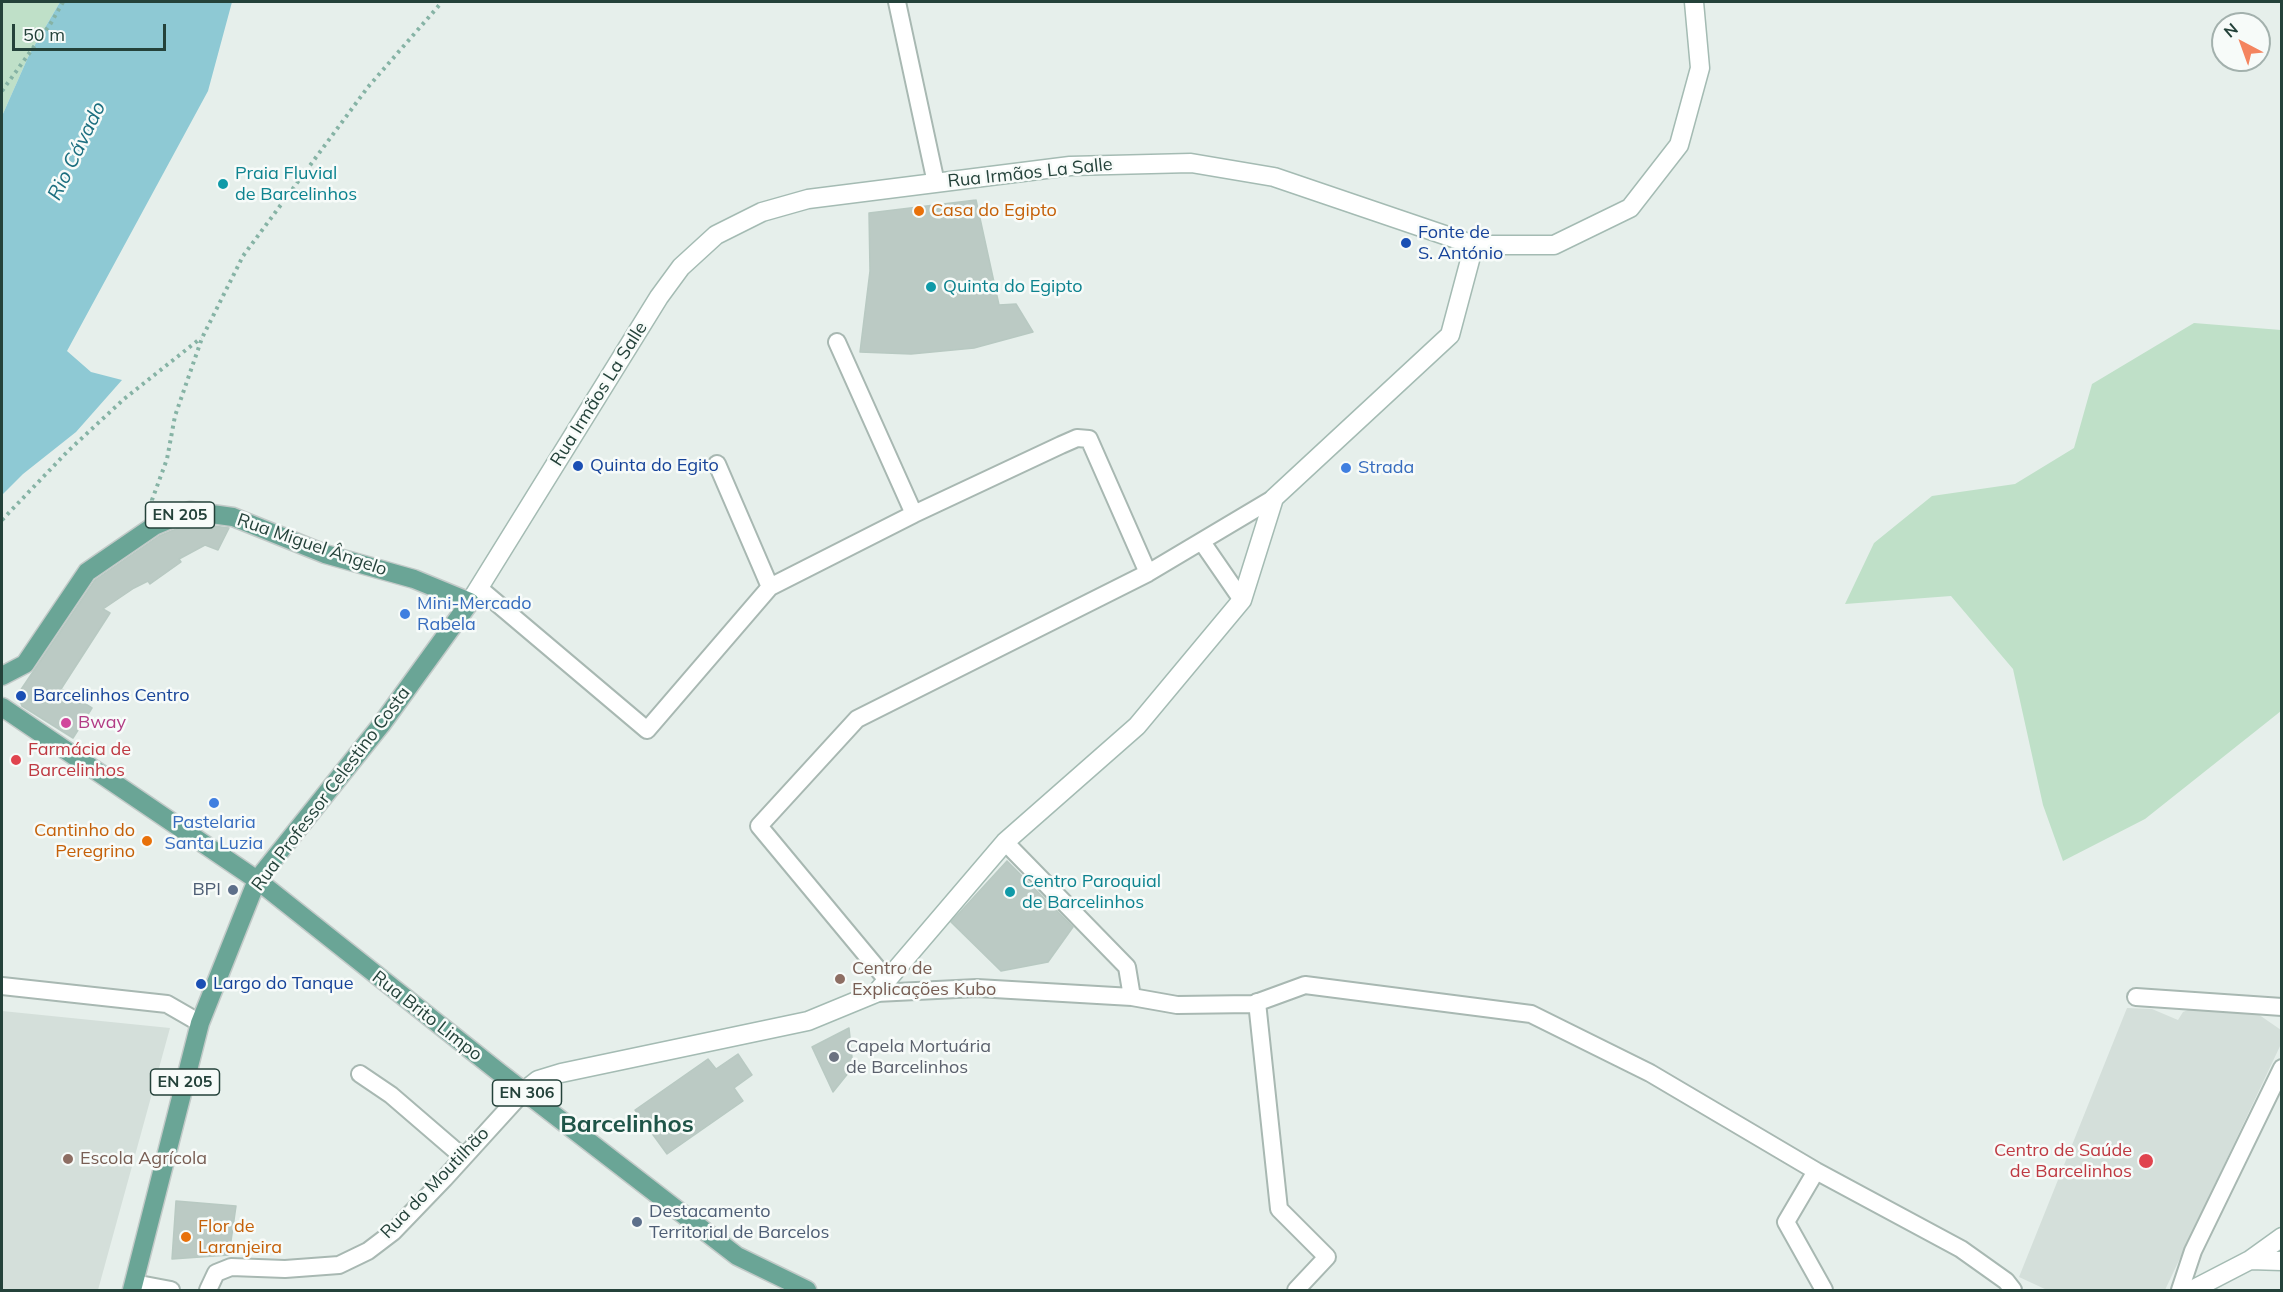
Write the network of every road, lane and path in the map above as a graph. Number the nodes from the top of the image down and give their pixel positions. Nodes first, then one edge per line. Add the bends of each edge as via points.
1 (63, 2) edge
2 (442, 2) edge
3 (897, 2) edge
4 (1694, 2) edge
5 (2, 91) edge
6 (936, 183) junction
7 (1474, 245) junction
8 (202, 338) junction
9 (837, 342) dead end
10 (717, 464) dead end
11 (1275, 498) junction
12 (914, 514) junction
13 (2, 520) edge
14 (154, 526) junction
15 (1202, 542) junction
16 (502, 549) joint
17 (1149, 573) junction
18 (770, 587) junction
19 (474, 595) junction
20 (1242, 600) junction
21 (2, 676) edge
22 (2, 707) edge
23 (1005, 842) junction
24 (257, 880) junction
25 (2, 986) edge
26 (881, 986) junction
27 (1132, 997) junction
28 (2136, 997) dead end
29 (1257, 1002) junction
30 (2282, 1007) edge
31 (200, 1023) junction
32 (2282, 1068) edge
33 (360, 1074) dead end
34 (524, 1091) junction
35 (464, 1158) junction
36 (1816, 1171) junction
37 (2282, 1238) edge
38 (2250, 1260) junction
39 (2282, 1262) edge
40 (133, 1287) edge
41 (171, 1290) edge
42 (208, 1290) edge
43 (807, 1290) edge
44 (1296, 1290) edge
45 (1824, 1290) edge
46 (2013, 1290) edge
47 (2180, 1290) edge
48 (2192, 1290) edge

1 - 5 path
2 - 8 path via 368,87 243,256
3 - 6 street
4 - 7 main road, Rua Irmãos La Salle via 1700,68 1679,145 1630,208 1554,246
6 - 7 main road, Rua Irmãos La Salle via 1070,166 1191,163 1274,177
6 - 16 main road, Rua Irmãos La Salle via 808,199 762,212 716,235 681,267 659,297
7 - 11 main road via 1450,335
8 - 13 path via 124,399
8 - 14 path via 152,500
9 - 12 street
10 - 18 street
11 - 15 street
11 - 20 main road
12 - 17 street via 1077,438 1089,439
12 - 18 street
14 - 19 main road, Rua Miguel Ângelo / EN 205 via 190,511 232,517 325,554
14 - 21 main road, Rua Miguel Ângelo / EN 205 via 87,572 25,664
15 - 17 street
15 - 20 street
16 - 19 main road, Rua Professor Celestino Costa
17 - 26 street via 856,719 759,826
18 - 19 street via 647,730
19 - 24 main road, Rua Professor Celestino Costa / EN 205 via 381,725
20 - 23 main road via 1137,726
22 - 24 main road, Rua Brito Limpo
23 - 26 main road
23 - 27 street via 1127,967
24 - 31 main road, Rua Professor Celestino Costa / EN 205
24 - 34 main road, Rua Brito Limpo / EN 306
25 - 31 street via 167,1004
26 - 27 street
26 - 34 main road via 808,1021 561,1073 538,1080
27 - 29 street via 1177,1005
28 - 30 street
29 - 36 street via 1305,985 1531,1014 1650,1073
29 - 44 street via 1279,1209 1328,1257
31 - 40 main road, Rua Professor Celestino Costa / EN 205
32 - 47 street via 2193,1251
33 - 35 street via 391,1095
34 - 35 street, Rua do Moutilhão
34 - 43 main road, Rua Brito Limpo / EN 306 via 737,1256
35 - 42 street, Rua do Moutilhão via 393,1232 368,1251 339,1265 231,1267 216,1273
36 - 45 street via 1786,1222
36 - 46 street via 1961,1249
37 - 38 main road
38 - 39 main road
38 - 48 main road
40 - 41 street

